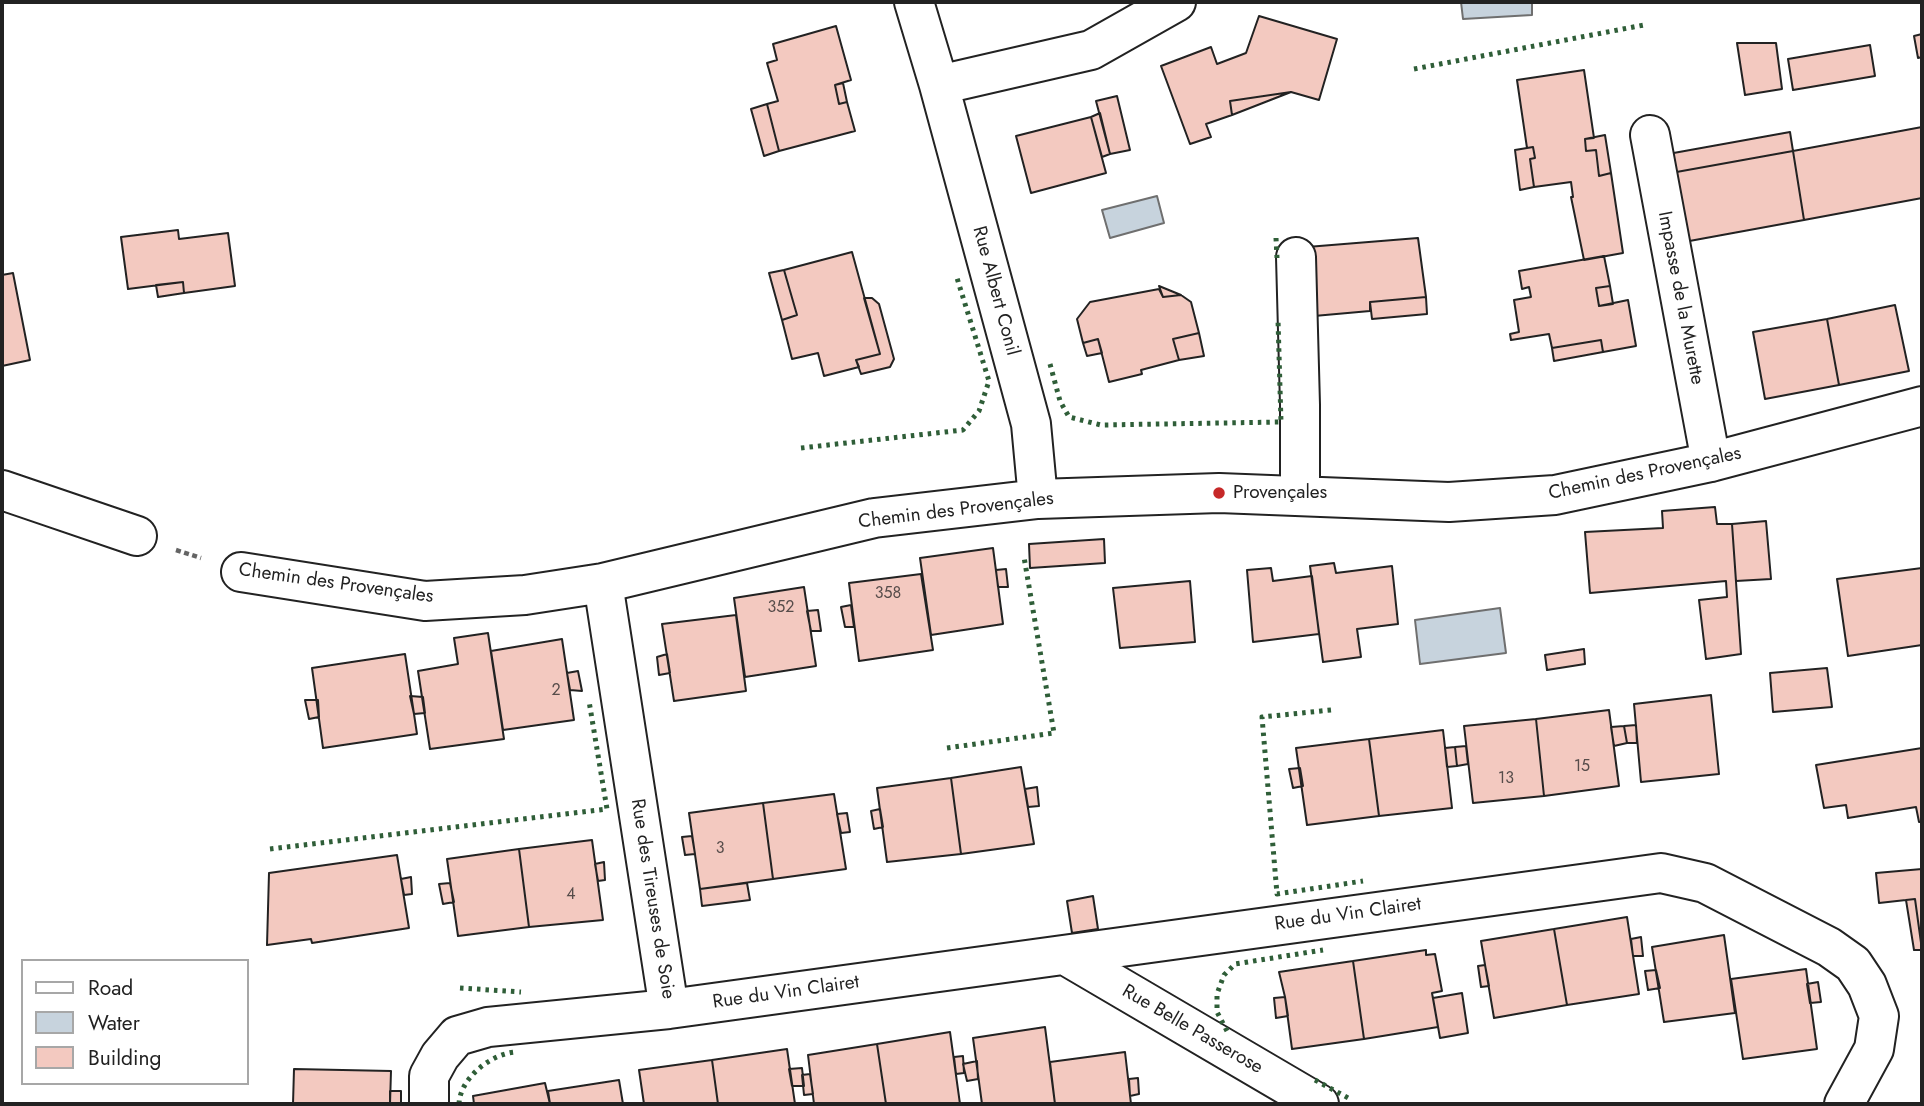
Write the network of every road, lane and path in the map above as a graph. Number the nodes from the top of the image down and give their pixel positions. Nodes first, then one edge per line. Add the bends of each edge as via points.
1 (914, 2) edge
2 (1176, 2) edge
3 (939, 85) junction
4 (1650, 135) dead end
5 (1296, 257) dead end
6 (1922, 405) edge
7 (1711, 462) junction
8 (2, 490) edge
9 (1300, 496) junction
10 (1038, 499) junction
11 (137, 536) joint
12 (241, 572) joint
13 (603, 583) junction
14 (1065, 955) junction
15 (669, 1009) junction
16 (429, 1104) edge
17 (1319, 1104) edge
18 (1844, 1104) edge

1 - 3 street, Rue Albert Conil
2 - 3 street via 1091,50
3 - 10 street, Rue Albert Conil via 1031,424
4 - 7 street, Impasse de la Murette
5 - 9 street
6 - 7 street, Chemin des Provençales
7 - 9 street, Chemin des Provençales via 1555,495 1449,502
8 - 11 street
9 - 10 street, Chemin des Provençales via 1219,493
10 - 13 street, Chemin des Provençales via 874,518
11 - 12 path, Chemin des Provençales
12 - 13 street, Chemin des Provençales via 425,601 525,595
13 - 15 street, Rue des Tireuses de Soie
14 - 15 street, Rue du Vin Clairet
14 - 17 street, Rue Belle Passerose
14 - 18 street, Rue du Vin Clairet via 1661,873 1704,883 1853,964 1879,1016 1874,1049
15 - 16 street, Rue des Tireuses de Soie via 488,1027 457,1036 429,1076

